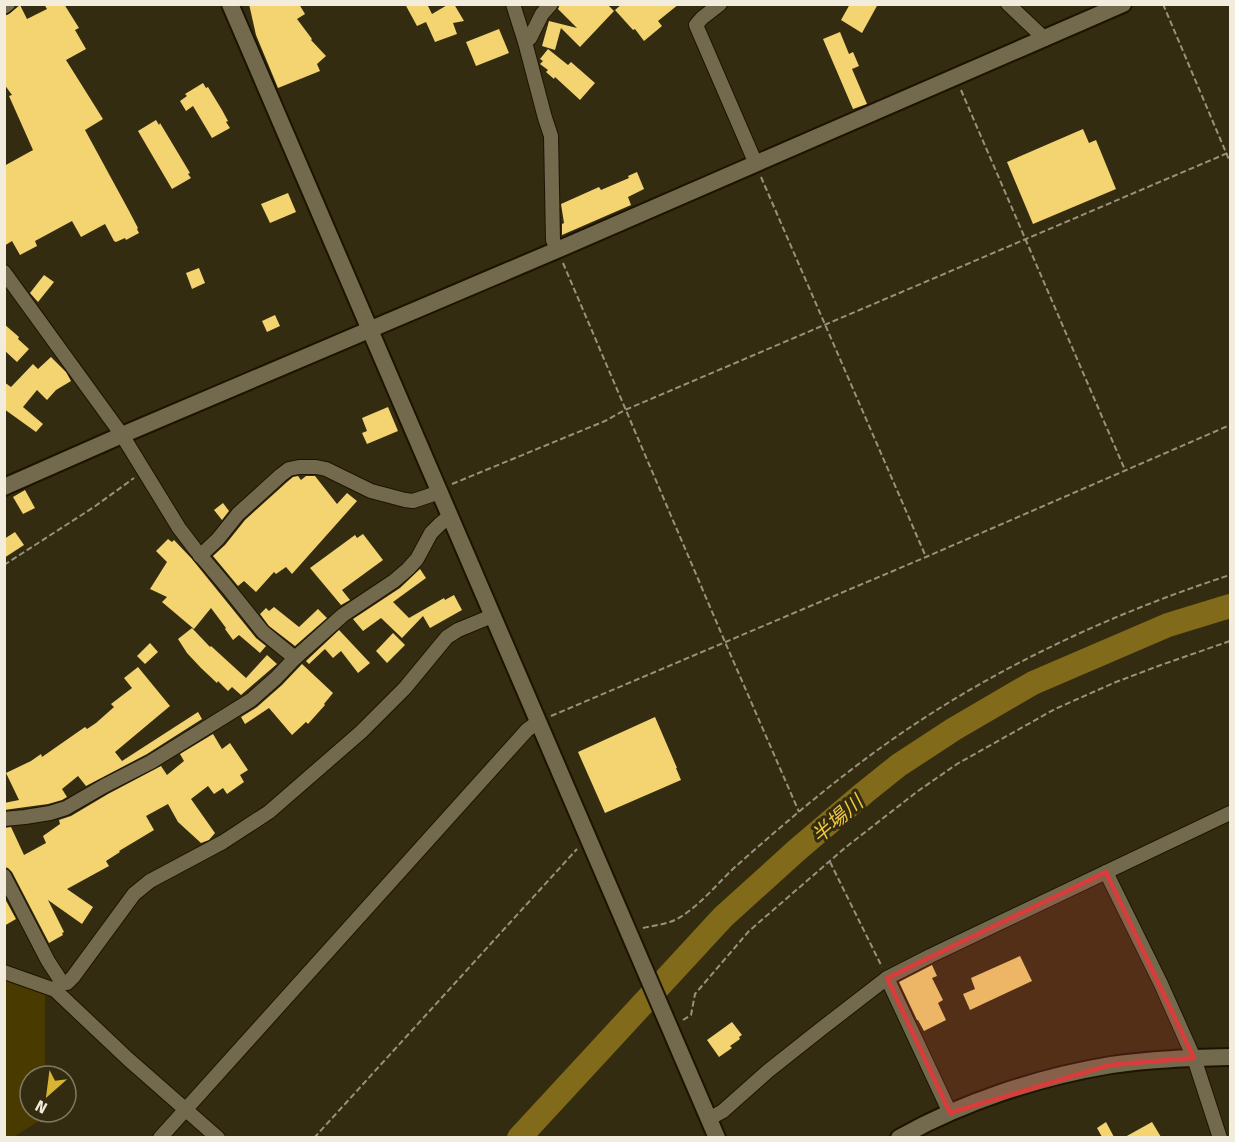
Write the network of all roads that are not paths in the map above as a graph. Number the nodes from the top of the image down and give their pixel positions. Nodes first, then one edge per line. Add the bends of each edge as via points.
1 (230, 4) edge
2 (513, 4) edge
3 (551, 4) edge
4 (720, 4) edge
5 (1008, 4) edge
6 (1124, 4) edge
7 (1045, 39) junction
8 (525, 42) junction
9 (756, 164) junction
10 (557, 250) junction
11 (4, 272) edge
12 (370, 330) junction
13 (122, 435) junction
14 (4, 487) edge
15 (440, 492) junction
16 (450, 516) junction
17 (200, 556) junction
18 (492, 616) junction
19 (295, 658) junction
20 (538, 722) junction
21 (1230, 813) edge
22 (4, 819) edge
23 (1106, 872) junction
24 (4, 876) edge
25 (4, 972) edge
26 (887, 978) junction
27 (58, 986) junction
28 (1230, 1057) edge
29 (1194, 1058) junction
30 (186, 1109) junction
31 (950, 1113) junction
32 (709, 1119) junction
33 (160, 1137) edge
34 (218, 1137) edge
35 (717, 1137) edge
36 (899, 1137) edge
37 (1220, 1137) edge

1 - 12 street
2 - 8 street
3 - 8 street
4 - 9 street via 696,25
5 - 7 street
6 - 7 street
7 - 9 street
8 - 10 street via 551,136
9 - 10 street
10 - 12 street
11 - 13 street
12 - 13 street
12 - 15 street
13 - 14 street
13 - 17 street
15 - 16 street
15 - 17 street via 405,500 372,491 326,469 289,469 238,513
16 - 18 street
16 - 19 street via 431,533 408,569 343,615
17 - 19 street via 263,632
18 - 20 street
18 - 27 street via 447,637 405,688 361,732 269,812 134,894 74,977
19 - 22 street via 251,700 151,762 66,808
20 - 30 street
20 - 32 street
21 - 23 street
23 - 26 street
23 - 29 street
24 - 27 street via 59,978
25 - 27 street
26 - 31 street
26 - 32 street
27 - 30 street via 128,1059
28 - 29 street
29 - 31 street via 1082,1071 1022,1086
29 - 37 street
30 - 33 street
30 - 34 street
31 - 36 street
32 - 35 street

